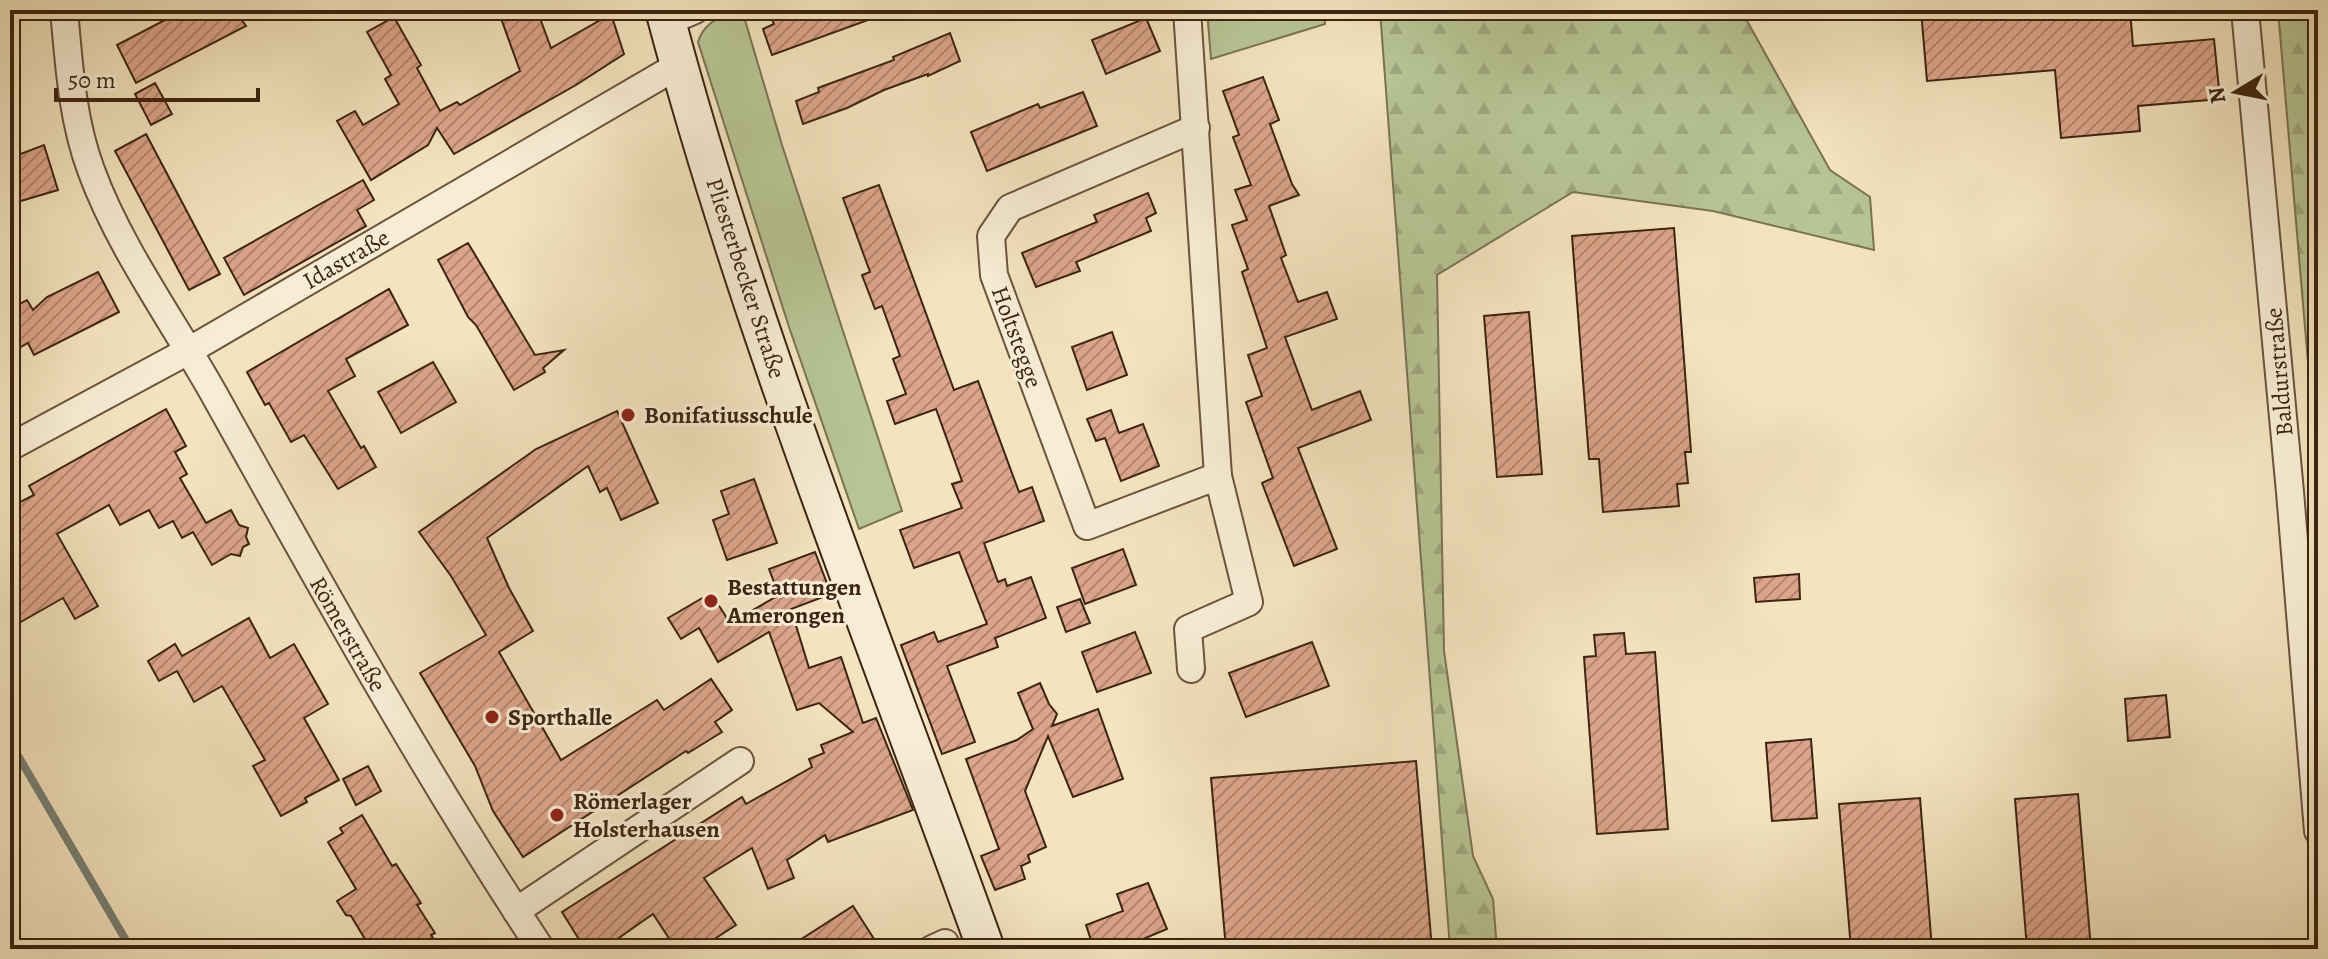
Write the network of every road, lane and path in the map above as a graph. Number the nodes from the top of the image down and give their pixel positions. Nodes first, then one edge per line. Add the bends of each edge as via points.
1 (64, 10) edge
2 (1187, 10) edge
3 (2245, 10) edge
4 (675, 14) edge
5 (679, 65) junction
6 (1196, 128) junction
7 (190, 350) junction
8 (10, 447) edge
9 (1218, 476) junction
10 (1191, 669) dead end
11 (740, 761) dead end
12 (2318, 831) edge
13 (516, 911) junction
14 (541, 949) edge
15 (986, 949) edge

1 - 7 street, Römerstraße via 72,99 90,168 114,225
2 - 6 street
3 - 12 street, Baldurstraße
4 - 5 main road, Pliesterbecker Straße
5 - 7 street, Idastraße
5 - 15 main road, Pliesterbecker Straße via 784,398
6 - 9 street
6 - 9 street, Holtstegge via 1010,208 991,236 994,275 1087,526
7 - 8 street, Idastraße
7 - 13 street, Römerstraße via 336,615
9 - 10 street via 1249,602 1188,629
11 - 13 street
13 - 14 street, Römerstraße

